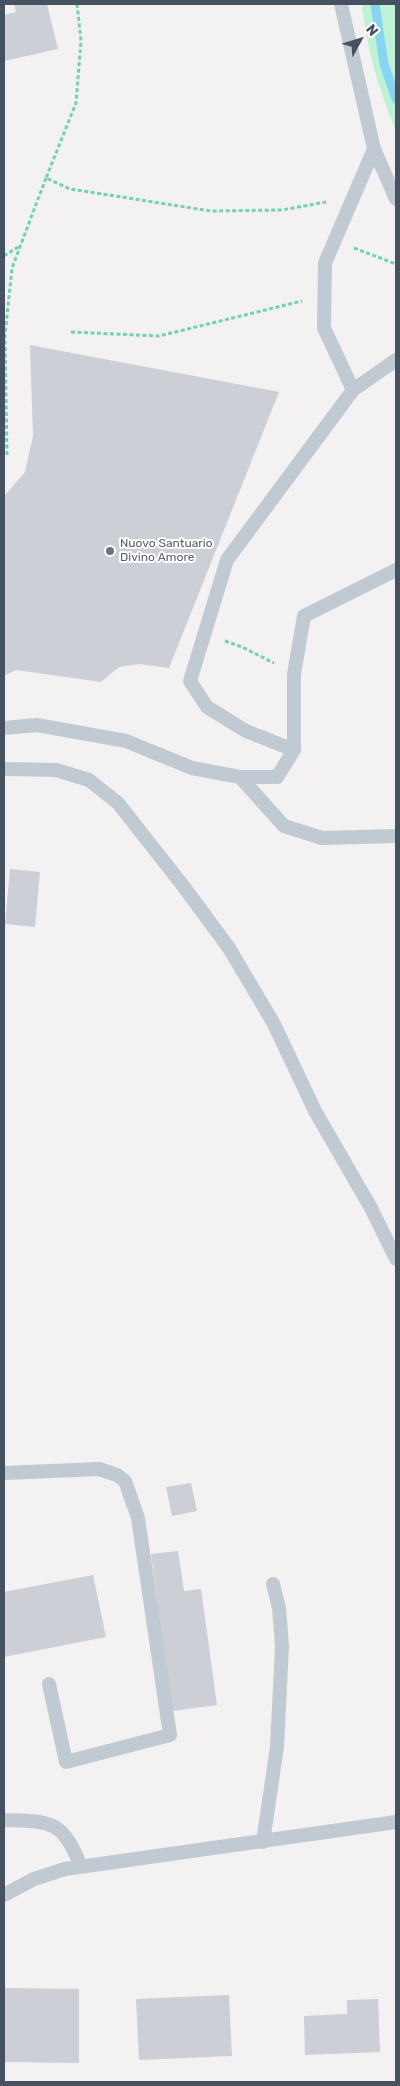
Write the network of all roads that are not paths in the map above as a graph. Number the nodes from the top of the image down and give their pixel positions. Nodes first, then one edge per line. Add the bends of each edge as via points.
1 (341, 4) edge
2 (374, 149) junction
3 (396, 199) edge
4 (396, 360) edge
5 (353, 390) junction
6 (396, 570) edge
7 (4, 728) edge
8 (294, 750) junction
9 (4, 769) edge
10 (240, 777) junction
11 (396, 836) edge
12 (396, 1259) edge
13 (4, 1472) edge
14 (273, 1584) dead end
15 (49, 1684) dead end
16 (4, 1820) edge
17 (396, 1822) edge
18 (263, 1842) junction
19 (81, 1867) junction
20 (4, 1895) edge

1 - 2 lane
2 - 3 lane
2 - 5 lane via 326,263 324,328
4 - 5 lane
5 - 8 lane via 227,560 190,681 206,707 246,731
6 - 8 lane via 304,616 294,674
7 - 10 lane via 37,725 126,741 192,768
8 - 10 lane via 277,777
9 - 12 lane via 56,770 89,780 118,803 229,948 274,1024 315,1111 371,1208
10 - 11 lane via 284,826 322,838
13 - 15 lane via 99,1470 117,1475 124,1481 138,1518 170,1735 66,1762
14 - 18 lane via 282,1646 277,1747
16 - 19 lane via 38,1822 59,1828 72,1845
17 - 18 lane
18 - 19 lane
19 - 20 lane via 50,1873

